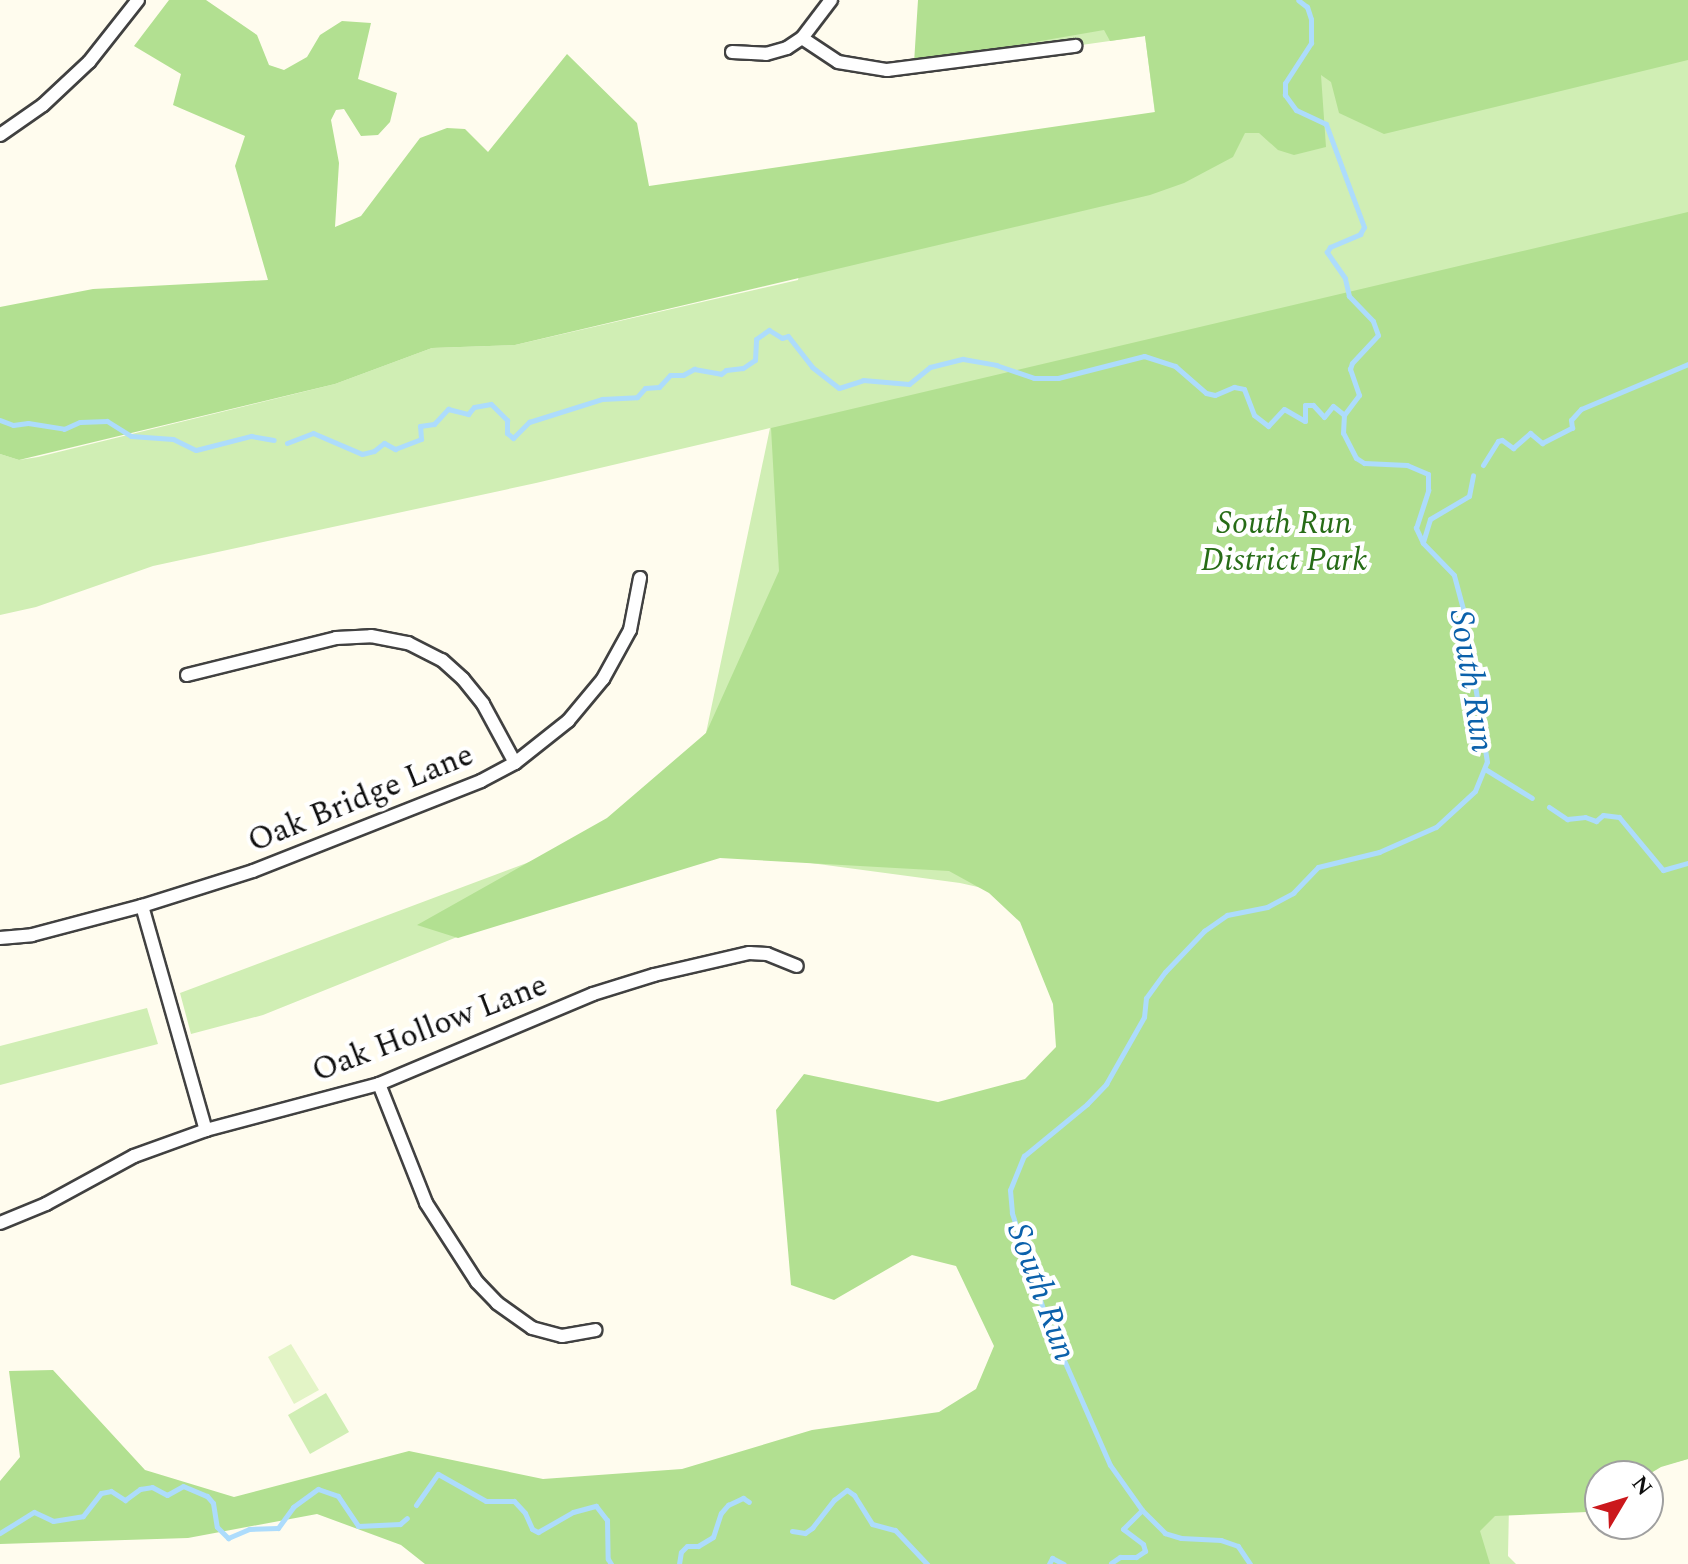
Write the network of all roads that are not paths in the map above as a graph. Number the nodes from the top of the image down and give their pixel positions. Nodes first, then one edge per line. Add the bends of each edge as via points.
1 (138, 0) edge
2 (831, 0) edge
3 (802, 38) junction
4 (1075, 46) dead end
5 (732, 52) dead end
6 (0, 135) edge
7 (640, 578) dead end
8 (187, 675) dead end
9 (515, 763) junction
10 (142, 906) junction
11 (0, 938) edge
12 (797, 966) dead end
13 (379, 1084) junction
14 (206, 1130) junction
15 (0, 1223) edge
16 (595, 1330) dead end

1 - 6 street via 70,81
2 - 3 street
3 - 4 street via 838,62 878,70
3 - 5 street via 766,54
7 - 9 street, Oak Bridge Lane via 630,630 603,679 568,721
8 - 9 street via 336,638 371,636 408,643 442,660 463,679
9 - 10 street, Oak Bridge Lane via 253,871
10 - 11 street, Oak Bridge Lane via 32,935
10 - 14 street
12 - 13 street, Oak Hollow Lane via 749,953 654,975 538,1015
13 - 14 street, Oak Hollow Lane
13 - 16 street via 426,1203 477,1282 532,1328 562,1336
14 - 15 street, Oak Hollow Lane via 134,1156

